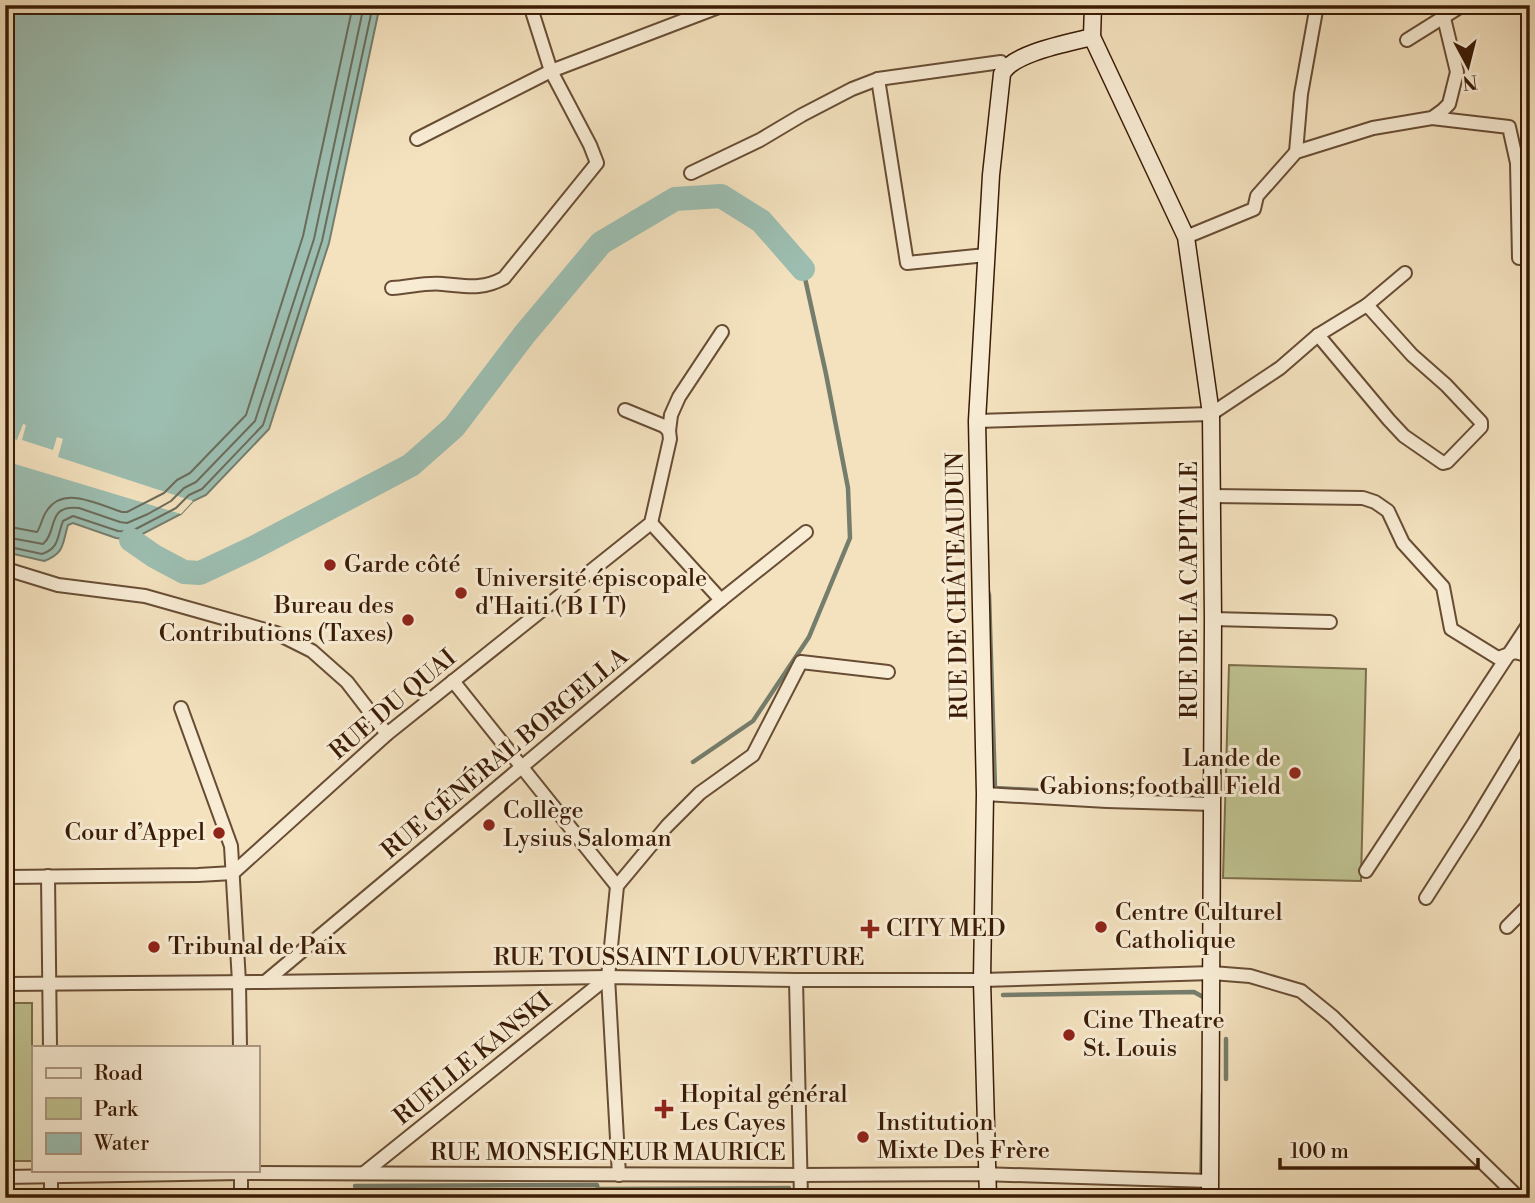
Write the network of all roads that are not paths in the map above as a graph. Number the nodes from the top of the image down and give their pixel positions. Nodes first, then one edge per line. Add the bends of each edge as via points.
1 (530, 5) edge
2 (724, 5) edge
3 (1093, 5) edge
4 (1317, 5) edge
5 (1463, 5) edge
6 (1444, 18) junction
7 (1092, 37) junction
8 (1407, 40) dead end
9 (1005, 67) junction
10 (551, 71) junction
11 (878, 79) junction
12 (1432, 118) junction
13 (417, 139) dead end
14 (1296, 152) junction
15 (691, 173) dead end
16 (1186, 237) junction
17 (986, 255) junction
18 (1519, 258) dead end
19 (1405, 273) dead end
20 (392, 288) dead end
21 (1367, 305) junction
22 (722, 332) dead end
23 (1318, 335) junction
24 (625, 410) dead end
25 (1211, 414) junction
26 (977, 421) junction
27 (668, 431) junction
28 (1212, 496) junction
29 (651, 523) junction
30 (806, 532) dead end
31 (6, 569) edge
32 (721, 600) junction
33 (1213, 619) junction
34 (1330, 622) dead end
35 (1530, 622) edge
36 (1509, 653) junction
37 (1530, 656) edge
38 (888, 672) dead end
39 (453, 681) junction
40 (181, 708) dead end
41 (1530, 730) edge
42 (387, 734) junction
43 (521, 768) junction
44 (985, 794) junction
45 (1213, 804) junction
46 (1366, 871) dead end
47 (233, 873) junction
48 (48, 876) junction
49 (5, 877) edge
50 (617, 886) junction
51 (1426, 898) dead end
52 (1530, 904) edge
53 (1507, 928) dead end
54 (1212, 972) junction
55 (608, 977) junction
56 (982, 979) junction
57 (796, 980) junction
58 (239, 982) junction
59 (265, 982) junction
60 (49, 983) junction
61 (5, 984) edge
62 (50, 1046) edge
63 (240, 1046) edge
64 (259, 1171) edge
65 (146, 1172) edge
66 (241, 1172) edge
67 (51, 1173) edge
68 (364, 1173) junction
69 (988, 1174) junction
70 (619, 1175) junction
71 (800, 1175) junction
72 (5, 1177) edge
73 (1210, 1181) junction
74 (51, 1198) edge
75 (241, 1198) edge
76 (801, 1198) edge
77 (988, 1198) edge
78 (1210, 1198) edge
79 (1519, 1198) edge

1 - 10 street
2 - 10 street
3 - 7 street, RUE DE LA CAPITALE
4 - 14 street
5 - 6 street
6 - 8 street
6 - 12 street via 1457,72 1449,104
7 - 9 street via 1020,57
7 - 16 street, RUE DE LA CAPITALE
9 - 11 street via 1001,62
9 - 17 street, RUE DE CHÂTEAUDUN
10 - 13 street
10 - 20 street via 597,163 504,278 481,286
11 - 15 street
11 - 17 street via 906,263
12 - 14 street via 1373,128
12 - 18 street via 1509,127 1517,163
14 - 16 street via 1257,196 1254,209
16 - 25 street, RUE DE LA CAPITALE
17 - 26 street, RUE DE CHÂTEAUDUN
19 - 21 street
21 - 23 street
21 - 23 street via 1481,422 1447,462 1405,436
22 - 27 street via 679,397
23 - 25 street via 1280,368
24 - 27 street
25 - 26 street
25 - 28 street, RUE DE LA CAPITALE
26 - 44 street, RUE DE CHÂTEAUDUN
27 - 29 street
28 - 33 street, RUE DE LA CAPITALE
28 - 36 street via 1363,498 1376,502 1388,511 1403,543 1443,587 1451,629 1498,658
29 - 32 street
29 - 39 street, RUE DU QUAI
30 - 32 street, RUE GÉNÉRAL BORGELLA
31 - 42 street via 58,585 145,596 276,633 312,651 347,682
32 - 43 street, RUE GÉNÉRAL BORGELLA
33 - 34 street
33 - 45 street, RUE DE LA CAPITALE
35 - 36 street
36 - 37 street
36 - 46 street
38 - 50 street via 801,662 753,755 700,793
39 - 42 street, RUE DU QUAI
39 - 43 street
40 - 47 street via 231,846
41 - 51 street
42 - 47 street, RUE DU QUAI
43 - 50 street
43 - 59 street, RUE GÉNÉRAL BORGELLA
44 - 45 street
44 - 56 street, RUE DE CHÂTEAUDUN
45 - 54 street, RUE DE LA CAPITALE
47 - 48 street
47 - 58 street
48 - 49 street
48 - 60 street
50 - 55 street
52 - 53 street
54 - 56 street, RUE TOUSSAINT LOUVERTURE
54 - 73 street, RUE DE LA CAPITALE
54 - 79 street, RUE TOUSSAINT LOUVERTURE via 1250,976 1301,991
55 - 57 street, RUE TOUSSAINT LOUVERTURE
55 - 59 street, RUE TOUSSAINT LOUVERTURE
55 - 68 street, RUELLE KANSKI
55 - 70 street
56 - 57 street, RUE TOUSSAINT LOUVERTURE
56 - 69 street, RUE DE CHÂTEAUDUN
57 - 71 street
58 - 59 street, RUE TOUSSAINT LOUVERTURE
58 - 60 street, RUE TOUSSAINT LOUVERTURE
58 - 63 street
60 - 61 street, RUE TOUSSAINT LOUVERTURE
60 - 62 street
64 - 68 street, RUE MONSEIGNEUR MAURICE
65 - 67 street, RUE MONSEIGNEUR MAURICE
66 - 75 street
67 - 72 street, RUE MONSEIGNEUR MAURICE
67 - 74 street
68 - 70 street, RUE MONSEIGNEUR MAURICE
69 - 71 street, RUE MONSEIGNEUR MAURICE
69 - 73 street, RUE MONSEIGNEUR MAURICE
69 - 77 street, RUE DE CHÂTEAUDUN
70 - 71 street, RUE MONSEIGNEUR MAURICE
71 - 76 street
73 - 78 street, RUE DE LA CAPITALE

